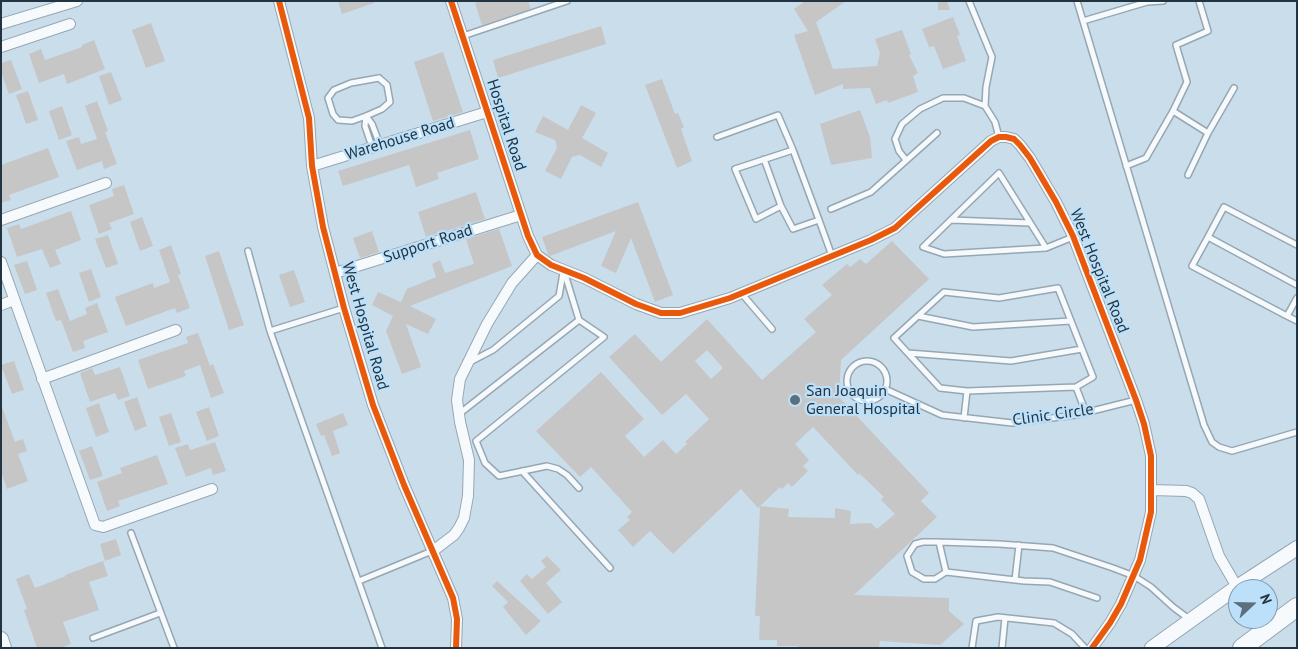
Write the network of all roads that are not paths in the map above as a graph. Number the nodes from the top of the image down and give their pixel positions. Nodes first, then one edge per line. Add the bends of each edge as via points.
1 (77, 1) edge
2 (279, 1) edge
3 (451, 1) edge
4 (567, 1) edge
5 (969, 1) edge
6 (1077, 1) edge
7 (1163, 1) edge
8 (1199, 1) edge
9 (1083, 21) junction
10 (1, 24) edge
11 (70, 24) dead end
12 (463, 37) junction
13 (1, 47) edge
14 (1234, 88) dead end
15 (985, 106) junction
16 (487, 112) junction
17 (1173, 112) junction
18 (366, 116) junction
19 (937, 133) dead end
20 (1208, 133) junction
21 (717, 137) dead end
22 (998, 137) junction
23 (376, 146) junction
24 (793, 150) junction
25 (764, 159) junction
26 (906, 160) junction
27 (312, 166) junction
28 (1126, 166) junction
29 (1188, 175) dead end
30 (106, 183) dead end
31 (781, 206) junction
32 (831, 209) dead end
33 (521, 215) junction
34 (1, 220) edge
35 (819, 220) junction
36 (951, 220) junction
37 (1030, 223) junction
38 (1073, 236) junction
39 (1208, 237) junction
40 (1297, 245) edge
41 (1046, 248) junction
42 (248, 251) dead end
43 (537, 255) junction
44 (832, 256) junction
45 (1, 262) edge
46 (563, 270) junction
47 (335, 273) junction
48 (1297, 285) edge
49 (741, 293) junction
50 (1297, 298) edge
51 (14, 300) junction
52 (1, 305) edge
53 (344, 308) junction
54 (918, 316) junction
55 (1287, 316) junction
56 (579, 320) junction
57 (1071, 321) junction
58 (1297, 321) edge
59 (772, 329) dead end
60 (176, 330) dead end
61 (270, 331) junction
62 (1082, 349) junction
63 (908, 353) junction
64 (468, 363) junction
65 (42, 380) junction
66 (1076, 387) junction
67 (885, 390) junction
68 (967, 392) junction
69 (1136, 400) junction
70 (1086, 412) junction
71 (459, 415) junction
72 (964, 418) junction
73 (1297, 432) edge
74 (522, 471) junction
75 (579, 488) dead end
76 (212, 489) dead end
77 (1152, 490) junction
78 (131, 533) dead end
79 (939, 542) junction
80 (1019, 545) junction
81 (1297, 548) edge
82 (433, 551) junction
83 (610, 568) dead end
84 (946, 572) junction
85 (1134, 576) junction
86 (1232, 579) edge
87 (1250, 579) edge
88 (1015, 580) junction
89 (359, 581) junction
90 (1228, 594) edge
91 (1097, 598) dead end
92 (1297, 607) edge
93 (160, 613) junction
94 (1005, 618) junction
95 (1191, 620) junction
96 (93, 638) dead end
97 (1, 639) edge
98 (4, 648) edge
99 (174, 648) edge
100 (382, 648) edge
101 (456, 648) edge
102 (972, 648) edge
103 (1002, 648) edge
104 (1085, 648) edge
105 (1092, 648) edge
106 (1152, 648) edge
107 (1242, 648) edge

1 - 10 street
2 - 27 street, West Hospital Road via 309,118
3 - 12 street, Hospital Road
4 - 12 lane
5 - 15 lane via 992,57
6 - 9 lane
7 - 9 lane via 1147,2
8 - 17 lane via 1208,31 1176,45 1187,82
9 - 28 lane
11 - 13 street
12 - 16 street, Hospital Road
14 - 20 lane
15 - 22 lane via 995,122
15 - 26 lane via 964,98 943,98 920,109 902,124 895,139
16 - 23 street, Warehouse Road
16 - 33 street, Hospital Road
17 - 20 lane
17 - 28 lane via 1146,158
18 - 18 lane via 352,121 338,120 328,98 334,90 379,78 387,85 390,102
18 - 23 lane via 365,126
19 - 26 lane
20 - 29 lane
21 - 24 lane via 778,114
22 - 38 street, West Hospital Road via 1014,140 1030,158
22 - 44 street via 895,228
23 - 27 street, Warehouse Road
24 - 25 lane
24 - 35 lane
25 - 31 lane
25 - 31 lane via 735,169 756,219
26 - 32 lane via 871,192
27 - 47 street, West Hospital Road
28 - 73 lane via 1204,425 1212,442 1232,451
30 - 34 street
31 - 35 lane via 793,229
33 - 43 street, Hospital Road
33 - 47 street, Support Road
35 - 44 lane
36 - 37 lane
36 - 37 lane via 999,173
36 - 41 lane via 923,247 944,254
37 - 41 lane
38 - 41 lane
38 - 69 street, West Hospital Road
39 - 40 lane via 1224,207
39 - 48 lane
39 - 55 lane via 1192,266
42 - 61 lane
43 - 46 street
43 - 64 street via 512,283
44 - 49 street
45 - 51 street
46 - 49 street via 661,313 691,311
46 - 56 lane
46 - 64 lane via 559,296 493,350
47 - 53 street, West Hospital Road
49 - 59 lane
50 - 55 lane
51 - 52 street
51 - 65 street
53 - 61 lane
53 - 82 street, West Hospital Road via 373,406
54 - 57 lane via 973,327
54 - 57 lane via 944,292 999,298 1058,288
54 - 63 lane via 894,338
55 - 58 lane
56 - 71 lane
56 - 74 lane via 604,337 476,441 485,463 499,476
57 - 62 lane
60 - 65 street
61 - 89 lane
62 - 63 lane via 1011,361
62 - 66 lane via 1093,377
63 - 68 lane via 940,388
64 - 71 street via 460,379
65 - 76 street via 95,525 103,527
66 - 68 lane
66 - 70 lane
67 - 67 lane via 887,376 875,362 856,363 848,374 848,387 856,398 869,401
67 - 72 lane, Clinic Circle via 942,415
68 - 72 lane
69 - 70 lane, Clinic Circle
69 - 77 street, West Hospital Road via 1151,456
70 - 72 lane, Clinic Circle via 1012,423
71 - 82 street via 468,460 464,518 454,535
74 - 75 lane via 547,466 558,469
74 - 83 lane
77 - 85 street, West Hospital Road via 1146,536
77 - 86 street via 1186,491 1199,499 1219,556
78 - 93 lane
79 - 80 lane
79 - 84 lane
79 - 84 lane via 915,544 908,556 912,572 924,579 935,579
80 - 85 lane via 1053,548
80 - 88 lane
81 - 87 street
82 - 89 lane
82 - 101 street, West Hospital Road via 453,598
84 - 88 lane
85 - 95 lane
85 - 105 street, West Hospital Road via 1110,623
88 - 91 lane via 1050,582
89 - 100 lane
90 - 95 street
92 - 107 highway
93 - 96 lane
93 - 99 lane
94 - 102 lane via 976,621
94 - 103 lane
94 - 104 lane via 1054,623 1072,634
95 - 106 street
97 - 98 street

